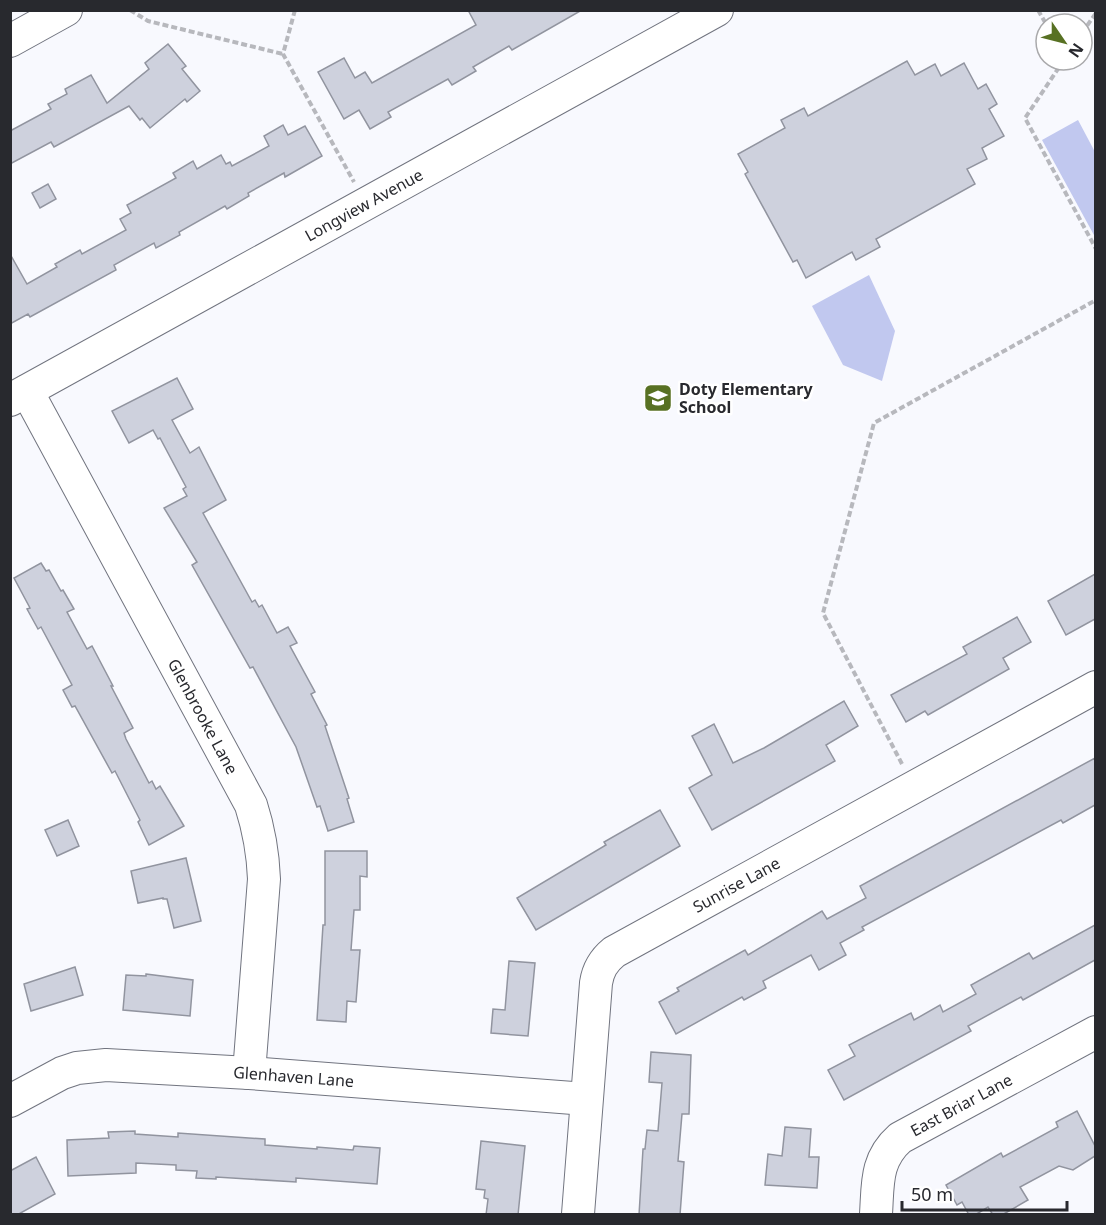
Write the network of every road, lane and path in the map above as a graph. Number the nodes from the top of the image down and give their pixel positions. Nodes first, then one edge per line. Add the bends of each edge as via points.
1 (66, 10) edge
2 (130, 10) edge
3 (295, 10) edge
4 (717, 10) edge
5 (10, 41) edge
6 (283, 54) junction
7 (1056, 72) edge
8 (366, 204) junction
9 (1095, 249) edge
10 (1095, 300) edge
11 (19, 396) edge
12 (1095, 687) edge
13 (915, 787) junction
14 (1095, 1032) edge
15 (249, 1073) junction
16 (586, 1099) junction
17 (10, 1101) edge
18 (578, 1215) edge
19 (876, 1215) edge

1 - 5 street
2 - 6 path via 148,21
3 - 6 path
4 - 8 street, Longview Avenue
6 - 8 path
7 - 9 path via 1025,118
8 - 11 street, Longview Avenue
10 - 13 path via 874,423 823,613
11 - 15 street, Glenbrooke Lane via 251,805 263,852 264,879
12 - 13 street, Sunrise Lane
13 - 16 street, Sunrise Lane via 606,958 596,984
14 - 19 street, East Briar Lane via 900,1138 887,1152 880,1169
15 - 16 street, Glenhaven Lane
15 - 17 street, Glenhaven Lane via 91,1065 62,1073
16 - 18 street, Sunrise Lane

